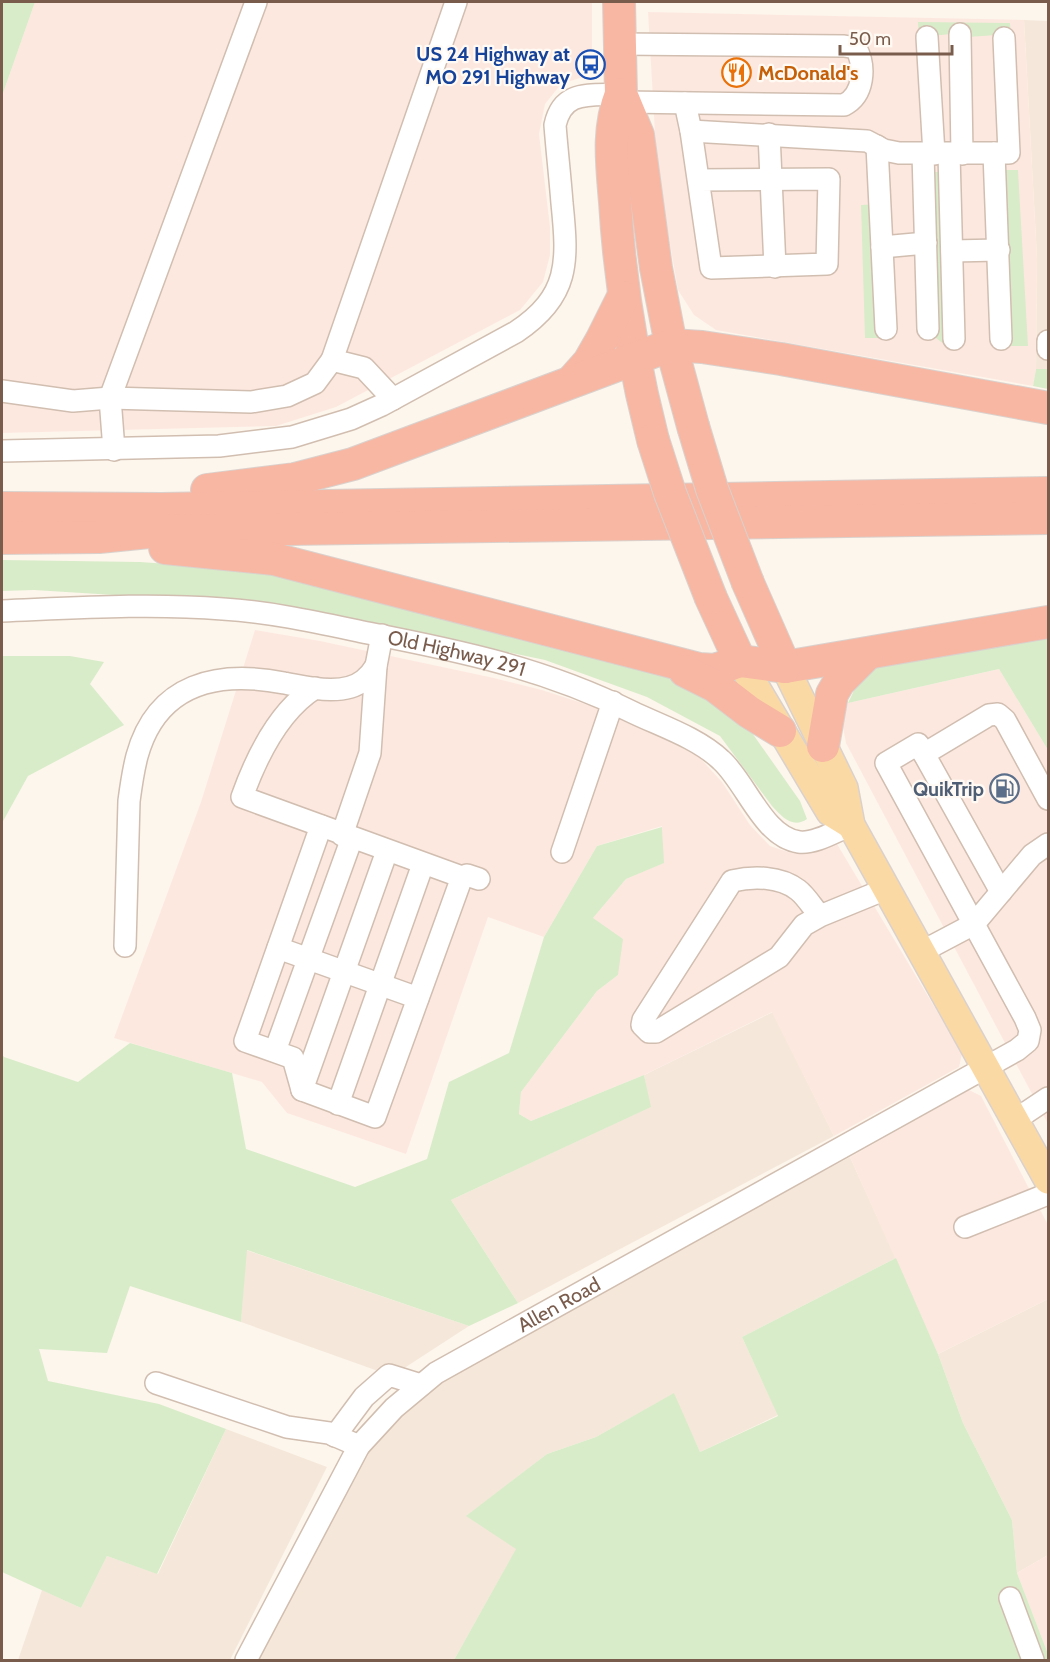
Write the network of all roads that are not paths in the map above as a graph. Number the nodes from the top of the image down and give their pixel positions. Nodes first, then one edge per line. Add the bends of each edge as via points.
1 (256, 2) edge
2 (456, 2) edge
3 (618, 2) edge
4 (960, 34) dead end
5 (927, 37) dead end
6 (1005, 38) dead end
7 (619, 44) junction
8 (623, 98) junction
9 (685, 103) junction
10 (691, 131) junction
11 (769, 134) junction
12 (877, 146) junction
13 (994, 153) junction
14 (942, 154) junction
15 (770, 178) junction
16 (699, 180) junction
17 (926, 243) junction
18 (882, 247) junction
19 (999, 250) junction
20 (952, 251) junction
21 (775, 267) junction
22 (623, 297) junction
23 (665, 313) junction
24 (886, 329) dead end
25 (928, 330) dead end
26 (954, 339) dead end
27 (1001, 339) dead end
28 (1048, 341) edge
29 (671, 345) junction
30 (1048, 349) edge
31 (721, 350) junction
32 (633, 357) junction
33 (332, 360) junction
34 (573, 380) junction
35 (2, 391) edge
36 (110, 398) junction
37 (393, 399) junction
38 (1048, 408) edge
39 (114, 450) junction
40 (2, 451) edge
41 (1048, 493) edge
42 (2, 508) edge
43 (37, 508) junction
44 (1048, 518) edge
45 (99, 537) junction
46 (2, 538) edge
47 (2, 610) edge
48 (1048, 622) edge
49 (382, 635) junction
50 (867, 654) junction
51 (654, 657) junction
52 (741, 661) junction
53 (376, 666) junction
54 (785, 667) junction
55 (315, 688) junction
56 (614, 702) junction
57 (780, 731) junction
58 (823, 746) junction
59 (924, 754) junction
60 (1048, 799) edge
61 (851, 825) junction
62 (321, 826) junction
63 (347, 837) junction
64 (1048, 844) edge
65 (387, 851) junction
66 (562, 852) dead end
67 (423, 864) junction
68 (886, 889) junction
69 (1001, 892) junction
70 (820, 916) junction
71 (974, 924) junction
72 (125, 946) dead end
73 (278, 948) junction
74 (921, 952) junction
75 (308, 959) junction
76 (344, 971) junction
77 (380, 984) junction
78 (418, 998) junction
79 (275, 1052) junction
80 (986, 1068) junction
81 (302, 1090) junction
82 (1048, 1098) edge
83 (338, 1104) junction
84 (1015, 1120) junction
85 (1048, 1180) edge
86 (1048, 1194) edge
87 (965, 1227) dead end
88 (156, 1383) dead end
89 (421, 1386) junction
90 (335, 1436) junction
91 (359, 1446) junction
92 (1010, 1598) dead end
93 (246, 1660) edge
94 (1033, 1660) edge

1 - 36 street
2 - 33 street
3 - 7 highway
4 - 14 street
5 - 14 street
6 - 13 street via 1009,153
7 - 8 highway
7 - 9 street via 844,46 856,48 860,56 860,90 844,105
8 - 9 street
8 - 22 highway via 612,127
8 - 23 highway via 638,135
8 - 37 street via 581,96 565,102 558,113 555,125 565,263 559,285 547,305 516,332
9 - 10 street
10 - 11 street
10 - 16 street
11 - 12 street via 867,141
11 - 15 street
12 - 14 street via 899,153
12 - 18 street
13 - 14 street
13 - 19 street
14 - 17 street
14 - 20 street
15 - 16 street
15 - 21 street
15 - 21 street via 829,178 827,264
16 - 21 street via 711,268
17 - 18 street
17 - 25 street
18 - 24 street
19 - 20 street
19 - 27 street
20 - 26 street
22 - 32 highway
22 - 34 highway via 602,342
23 - 29 highway
23 - 31 highway
28 - 30 street
29 - 31 highway
29 - 32 highway
29 - 54 highway, bridge via 712,489
31 - 38 highway
32 - 34 highway
32 - 52 highway, bridge via 670,493 711,598
33 - 36 street via 315,383 287,396 251,402
33 - 37 street via 364,369
34 - 43 highway via 353,464 295,479
35 - 36 street via 73,401
36 - 39 street
37 - 39 street via 351,419 292,437 219,446
39 - 40 street
41 - 43 highway via 174,509
42 - 43 highway
44 - 45 highway via 159,531
45 - 46 highway
45 - 51 highway via 274,559
47 - 49 street, Old Highway 291 via 134,606 223,609 291,617
48 - 50 highway
49 - 53 street
49 - 56 street, Old Highway 291 via 510,664
50 - 54 highway
50 - 58 highway via 838,682 832,694
51 - 52 highway via 715,670
51 - 57 highway via 715,686
52 - 54 highway
52 - 57 main road
53 - 55 street via 357,684
53 - 63 street via 370,753
54 - 58 main road
55 - 62 street via 297,702 261,750 242,797
55 - 72 street via 246,678 207,681 176,697 152,723 137,755 129,801
56 - 61 street, Old Highway 291 via 722,760 763,817 788,838 809,841
56 - 66 street
57 - 61 main road via 830,812
58 - 61 main road via 844,788
59 - 60 street via 989,715 998,714
59 - 69 street
59 - 71 street, Allen Road via 918,744 886,763
61 - 68 main road
62 - 63 street
62 - 73 street
63 - 65 street
63 - 75 street
64 - 69 street via 1032,855
65 - 67 street
65 - 76 street
67 - 77 street
67 - 78 street via 471,878
68 - 70 street
68 - 74 main road
69 - 71 street
70 - 70 street via 804,926 770,963 656,1032 649,1032 642,1025 732,881 781,881 798,890
71 - 74 street
71 - 80 street, Allen Road via 1030,1030 1024,1046
73 - 75 street
73 - 79 street via 245,1041
74 - 80 main road
75 - 76 street
75 - 79 street
76 - 77 street
76 - 81 street
77 - 78 street
77 - 83 street
78 - 83 street via 375,1117
79 - 81 street via 293,1058
80 - 84 main road
80 - 89 street, Allen Road via 436,1373
81 - 83 street
82 - 84 street
84 - 85 main road
86 - 87 street
88 - 90 street via 287,1427
89 - 90 street via 389,1375 364,1397
89 - 91 street, Allen Road
90 - 91 street
91 - 93 street, Allen Road
92 - 94 street

